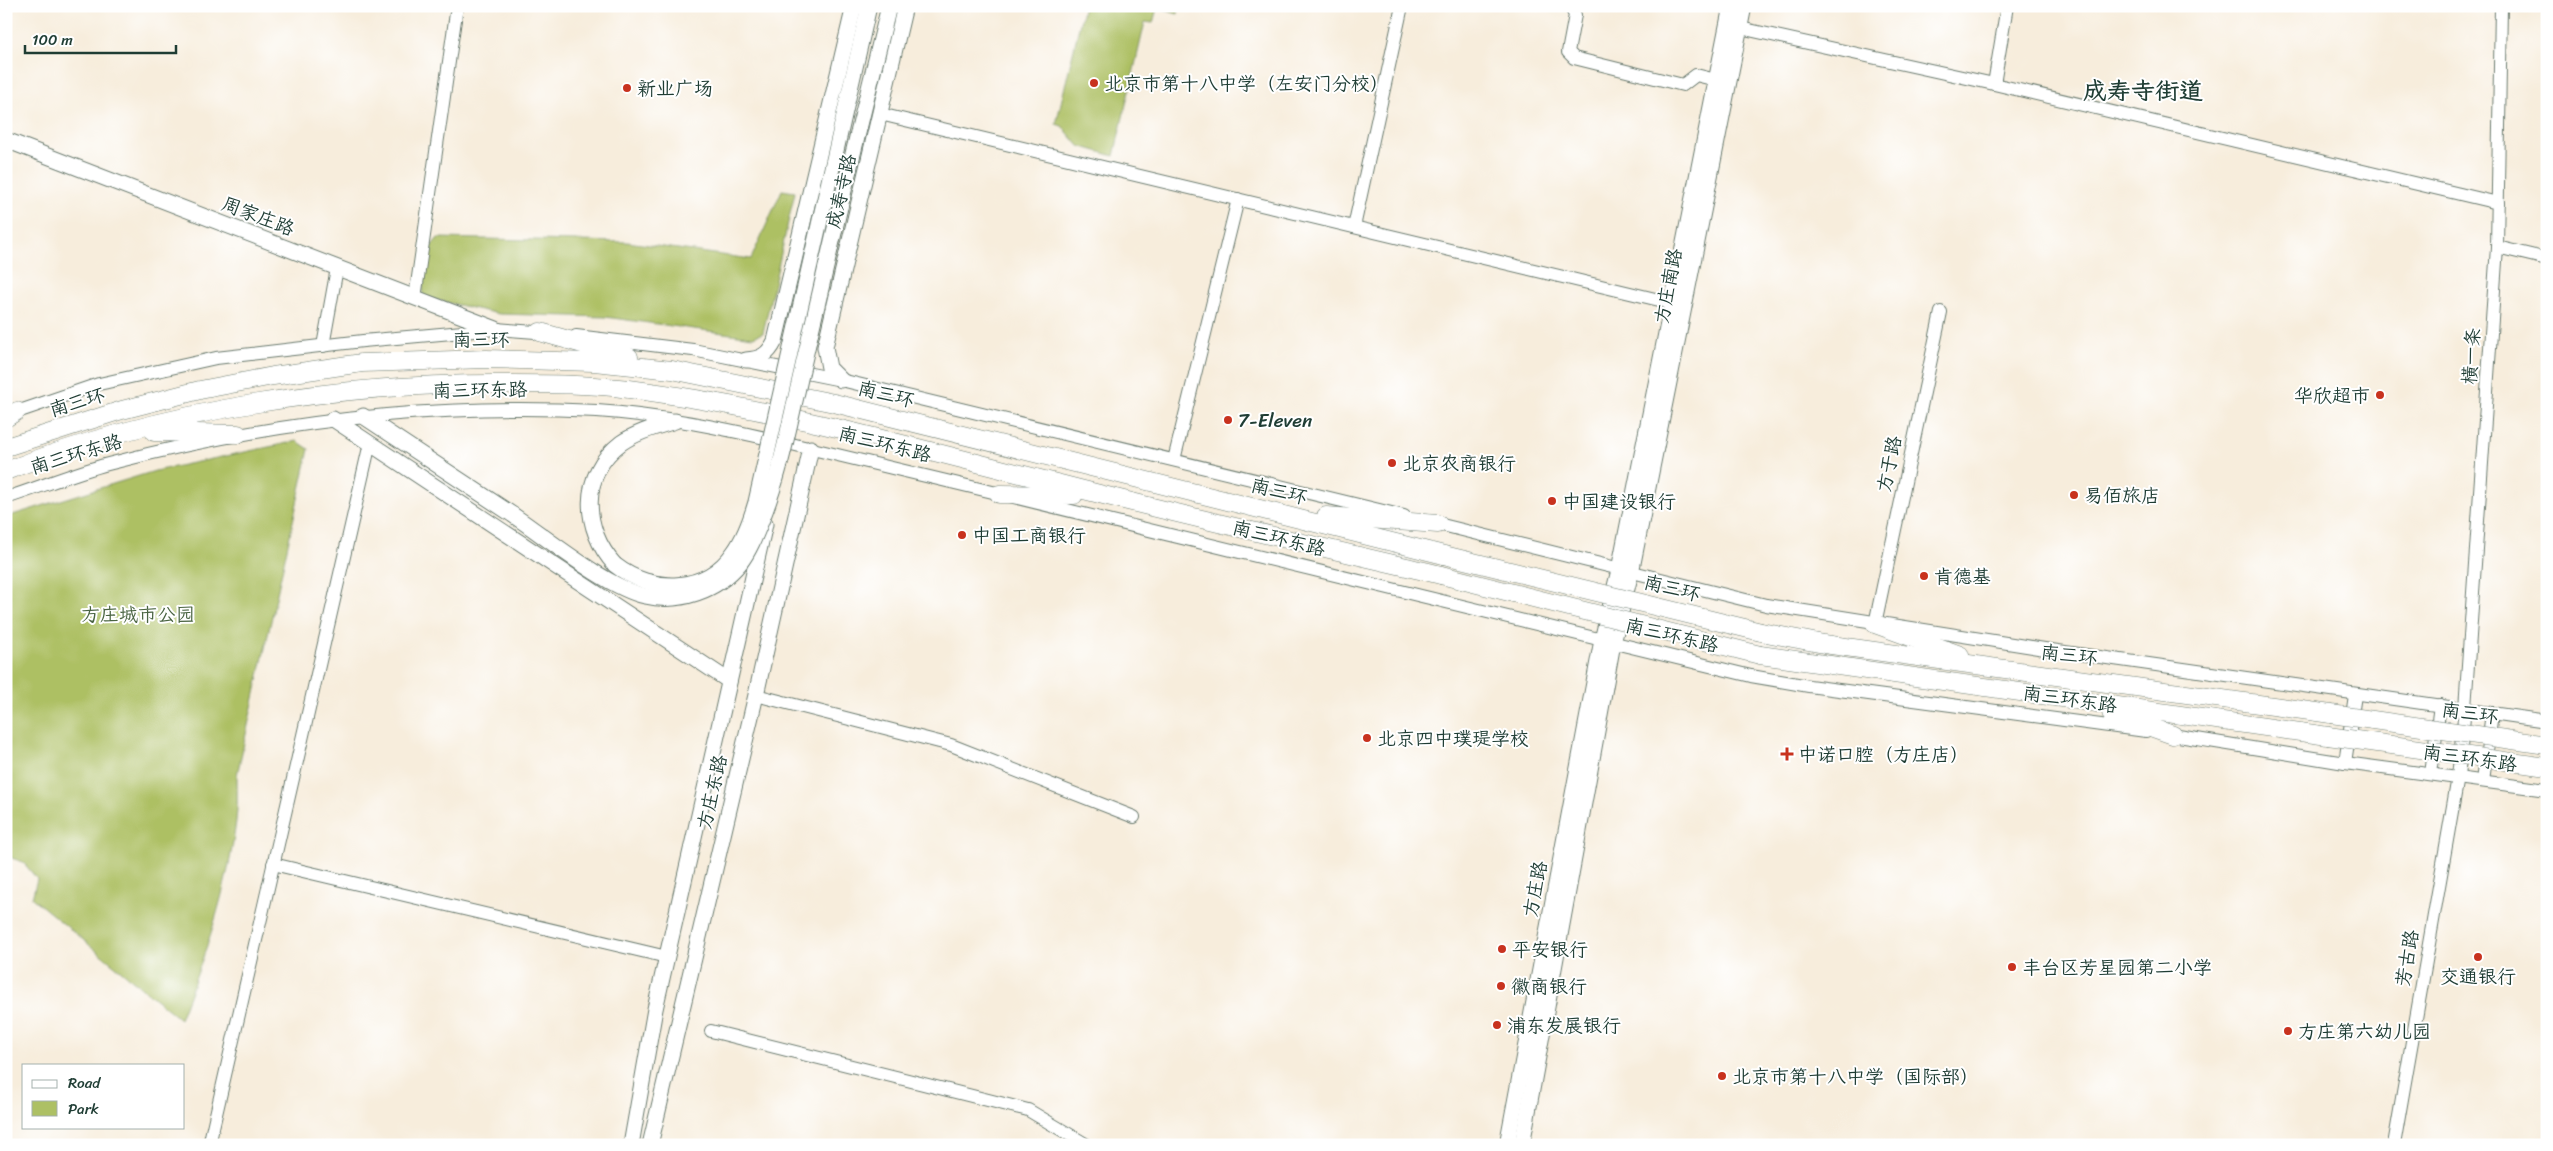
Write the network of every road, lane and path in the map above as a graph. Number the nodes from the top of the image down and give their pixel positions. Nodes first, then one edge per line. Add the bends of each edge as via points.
1 (457, 6) edge
2 (854, 6) edge
3 (869, 6) edge
4 (889, 6) edge
5 (905, 6) edge
6 (1402, 6) edge
7 (1570, 6) edge
8 (1731, 6) edge
9 (1744, 6) edge
10 (2007, 6) edge
11 (2501, 6) edge
12 (1740, 28) junction
13 (1716, 80) junction
14 (1994, 84) junction
15 (880, 114) junction
16 (6, 140) edge
17 (1238, 199) junction
18 (2498, 203) junction
19 (1354, 227) junction
20 (801, 232) junction
21 (850, 243) junction
22 (2497, 247) junction
23 (2547, 259) edge
24 (337, 268) junction
25 (415, 298) junction
26 (1672, 303) junction
27 (1940, 312) dead end
28 (496, 329) junction
29 (540, 332) junction
30 (323, 346) junction
31 (746, 360) junction
32 (672, 370) junction
33 (841, 380) junction
34 (10, 415) edge
35 (363, 416) junction
36 (334, 419) junction
37 (675, 421) junction
38 (129, 432) junction
39 (238, 434) junction
40 (783, 442) junction
41 (370, 443) junction
42 (6, 447) edge
43 (811, 448) junction
44 (1174, 460) junction
45 (6, 471) edge
46 (777, 481) junction
47 (999, 494) junction
48 (1104, 496) junction
49 (6, 498) edge
50 (1281, 513) junction
51 (1438, 524) junction
52 (1625, 572) junction
53 (1875, 624) junction
54 (1608, 642) junction
55 (1994, 667) junction
56 (729, 680) junction
57 (2355, 694) junction
58 (756, 695) junction
59 (2075, 700) junction
60 (2440, 705) junction
61 (2466, 708) junction
62 (2492, 712) junction
63 (2547, 721) edge
64 (2173, 735) junction
65 (2547, 745) edge
66 (2345, 763) junction
67 (2547, 766) edge
68 (2431, 774) junction
69 (2458, 777) junction
70 (2483, 781) junction
71 (2547, 790) edge
72 (1134, 817) dead end
73 (273, 864) junction
74 (667, 957) junction
75 (711, 1031) dead end
76 (209, 1145) edge
77 (630, 1145) edge
78 (645, 1145) edge
79 (650, 1145) edge
80 (1087, 1145) edge
81 (1507, 1145) edge
82 (1522, 1145) edge
83 (2394, 1145) edge

1 - 25 street
2 - 20 main road, 成寿寺路
3 - 37 main road, bridge via 756,502 740,542 725,563 700,580 669,586 633,578 615,565 600,546 591,520 591,491 596,475 610,453 621,443 646,430
4 - 46 main road, bridge
5 - 15 main road, 成寿寺路
6 - 19 street
7 - 13 street via 1575,15 1568,52 1574,58 1683,85 1696,75
8 - 13 main road, 方庄南路
9 - 12 main road, 方庄南路
10 - 14 street
11 - 18 street, 横一条
12 - 14 street
12 - 52 main road, 方庄南路
13 - 26 main road, 方庄南路
14 - 18 street
15 - 17 street
15 - 21 main road, 成寿寺路
16 - 24 main road, 周家庄路
17 - 19 street
17 - 44 street
18 - 22 street, 横一条
19 - 26 street
20 - 21 main road via 806,250 820,259 838,257
20 - 31 main road, 成寿寺路 via 775,341 766,355
21 - 33 main road, 成寿寺路 via 826,347 829,368
22 - 23 street
22 - 61 street, 横一条
24 - 25 main road, 周家庄路
24 - 30 street
25 - 28 main road, 周家庄路
26 - 52 main road, 方庄南路
27 - 53 street, 方于路
28 - 29 street
28 - 30 street
29 - 31 street via 646,343
29 - 32 highway
30 - 34 street via 216,358 99,384
31 - 33 street
32 - 42 highway, 南三环 via 594,362 486,359 362,363 200,390 122,410
32 - 50 highway, 南三环 via 834,403
33 - 44 street
35 - 36 street, 南三环东路
35 - 37 street, 南三环东路 via 494,408 599,412
35 - 46 main road, bridge via 620,586 644,596 671,598 698,593 732,572 748,551
36 - 39 street, 南三环东路
36 - 41 main road
37 - 40 street, 南三环东路
38 - 39 highway
38 - 45 highway, 南三环东路
38 - 48 highway via 276,401 373,390 442,384 578,385 757,409
39 - 49 street, 南三环东路 via 105,465
40 - 43 street, 南三环东路
40 - 56 main road
41 - 56 main road
41 - 73 street
43 - 47 street, 南三环东路
43 - 58 main road, 方庄东路
44 - 51 street
46 - 78 main road, bridge via 763,567 653,1063
47 - 48 highway
47 - 54 street, 南三环东路 via 1225,546
48 - 59 highway, bridge via 1441,575 1760,655
50 - 51 highway
50 - 55 highway, 南三环, bridge via 1761,632 1824,644
51 - 52 street
52 - 53 street via 1766,606
52 - 54 main road
53 - 55 highway
53 - 57 street
54 - 64 street, 南三环东路 via 1751,676 1809,686
54 - 81 main road, 方庄路
54 - 82 main road, 方庄路
55 - 65 highway, 南三环, bridge
56 - 74 main road
57 - 60 street
57 - 66 street
58 - 72 street via 951,745
58 - 79 main road, 方庄东路
59 - 64 highway
59 - 67 highway, bridge
60 - 61 street
60 - 68 street
61 - 62 street
61 - 69 street, 横一条
62 - 63 street
62 - 70 street
64 - 66 street, 南三环东路
66 - 68 street, 南三环东路
68 - 69 street, 南三环东路
69 - 70 street, 南三环东路
69 - 83 street, 芳古路
70 - 71 street, 南三环东路
73 - 74 street
73 - 76 street
74 - 77 main road
75 - 80 street via 1028,1110

